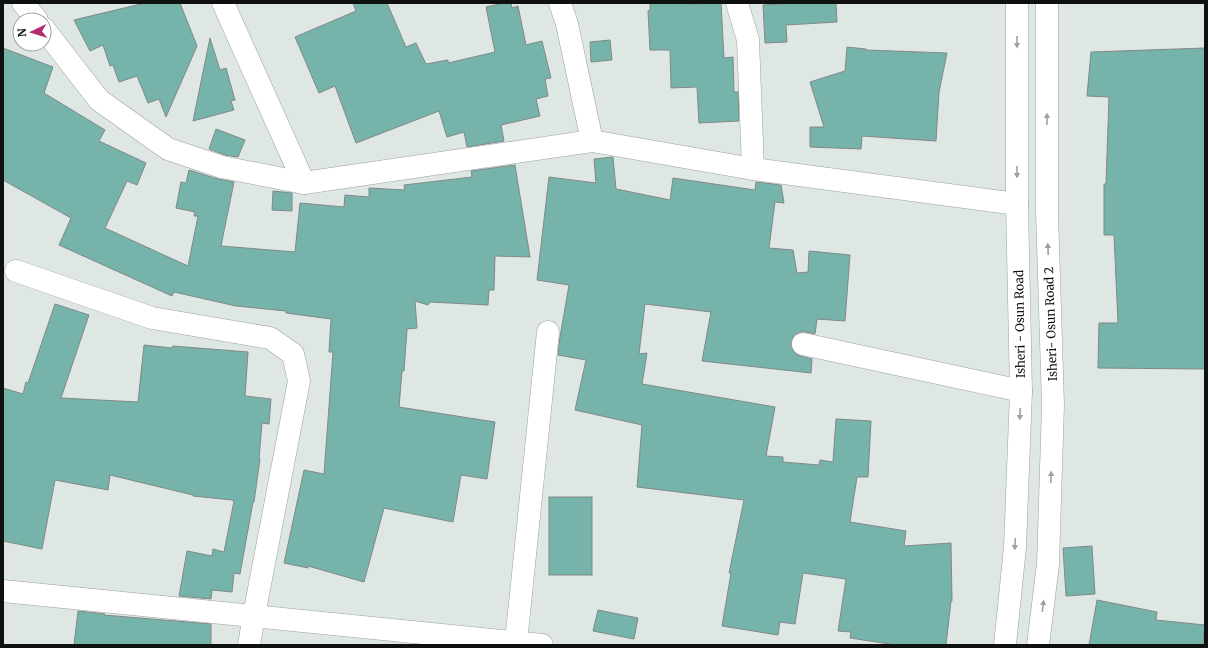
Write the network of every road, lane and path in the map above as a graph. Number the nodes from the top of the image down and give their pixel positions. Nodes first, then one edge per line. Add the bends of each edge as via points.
1 (24, 3) edge
2 (223, 3) edge
3 (560, 3) edge
4 (737, 3) edge
5 (1017, 3) edge
6 (1047, 3) edge
7 (31, 12) edge
8 (52, 39) edge
9 (592, 141) junction
10 (753, 169) junction
11 (304, 183) junction
12 (1017, 204) junction
13 (16, 272) dead end
14 (548, 332) dead end
15 (803, 344) dead end
16 (1021, 391) junction
17 (3, 591) edge
18 (254, 615) junction
19 (516, 642) junction
20 (249, 645) edge
21 (542, 645) edge
22 (1005, 645) edge
23 (1038, 645) edge

1 - 7 street
2 - 11 street
3 - 9 street via 567,24
4 - 10 street via 748,40
5 -> 12 street, Isheri - Osun Road
23 -> 6 street, Isheri- Osun Road 2 via 1048,564 1053,405 1047,212
8 - 11 street via 99,100 168,149 222,167
9 - 10 street
9 - 11 street
10 - 12 street
12 - 16 street, Isheri - Osun Road
13 - 18 street via 152,318 270,338 293,354 299,381
14 - 19 street
15 - 16 street
16 -> 22 street, Isheri - Osun Road via 1015,547
17 - 18 street
18 - 19 street
18 - 20 street
19 - 21 street

